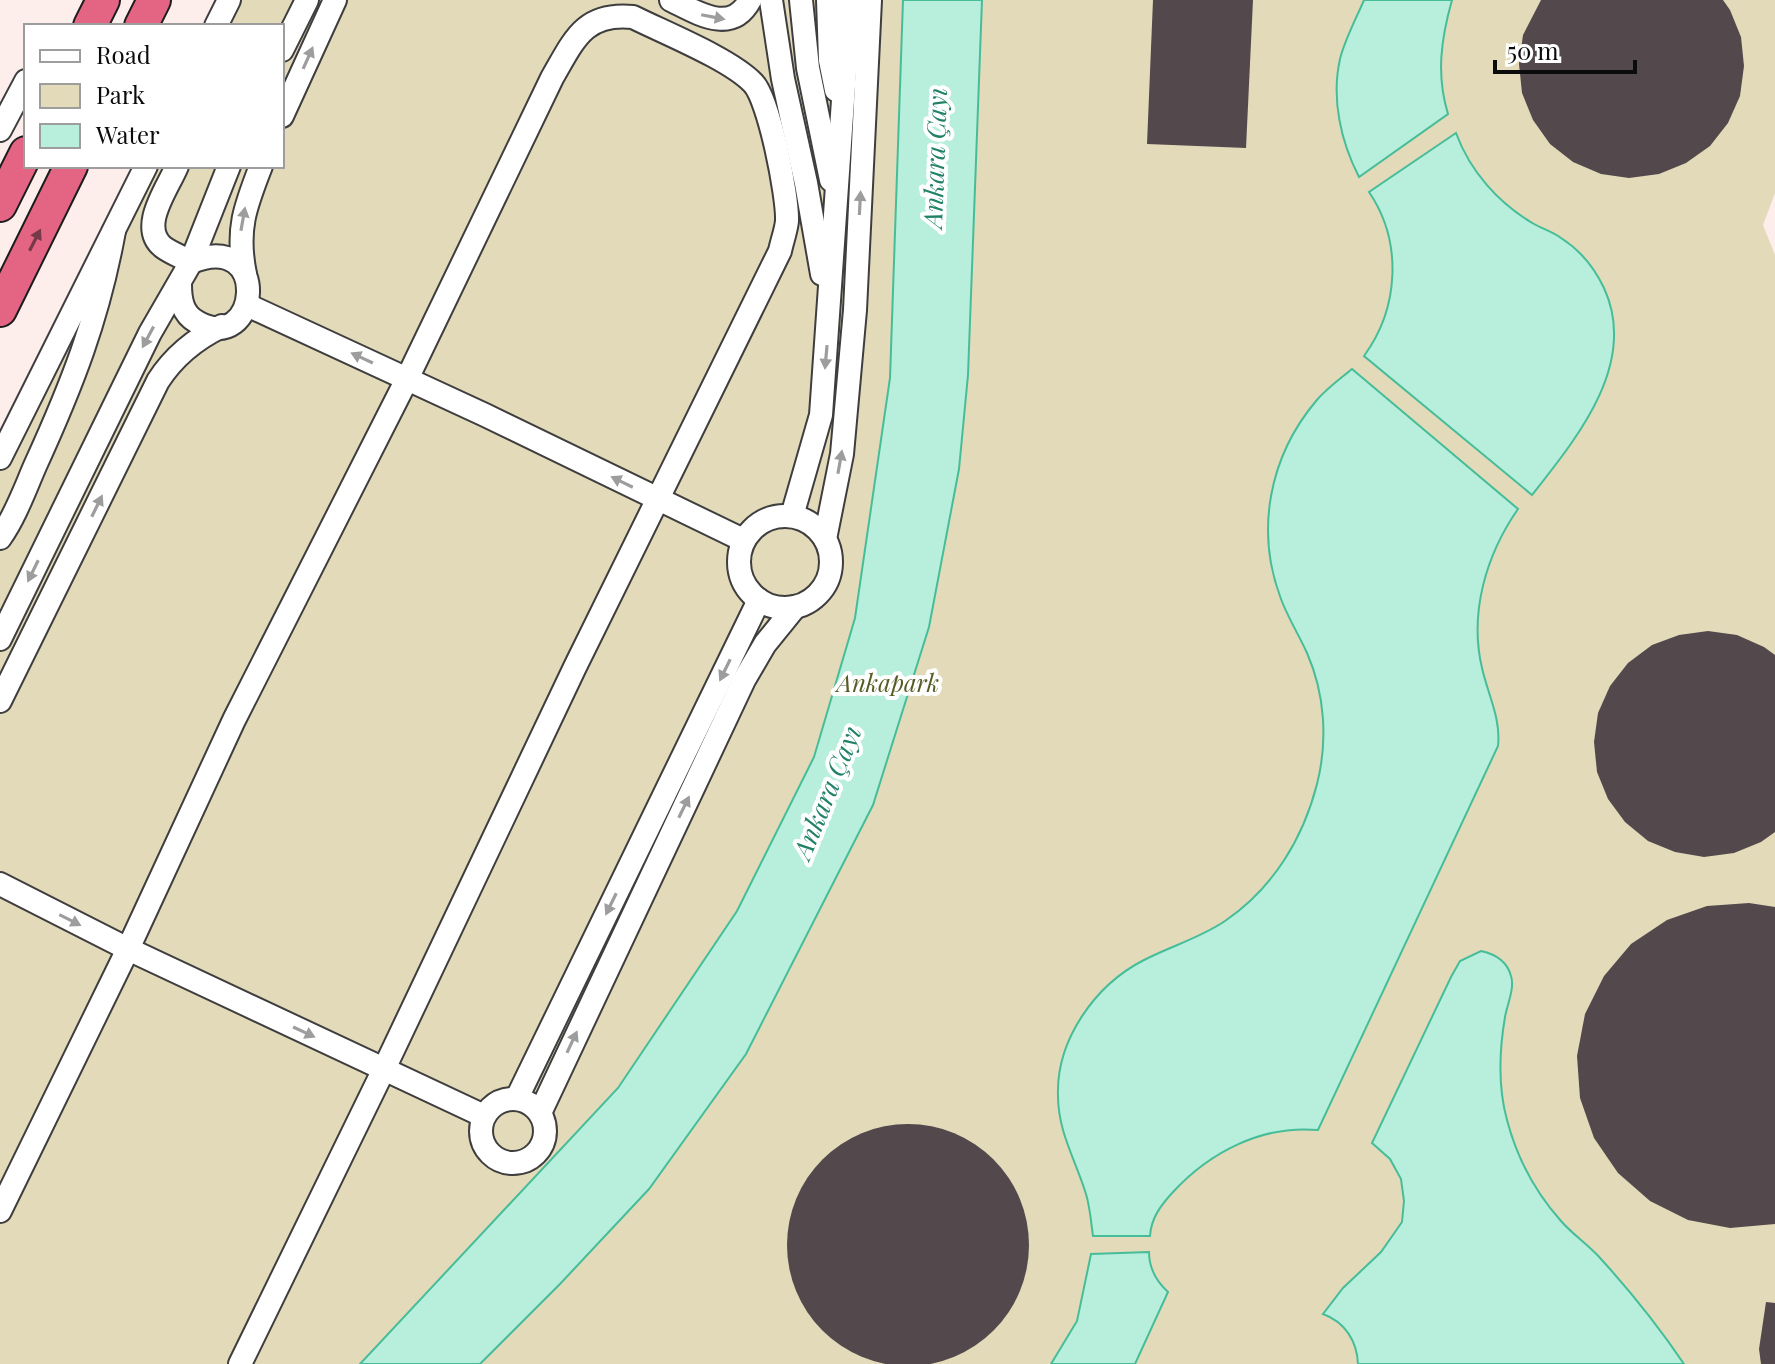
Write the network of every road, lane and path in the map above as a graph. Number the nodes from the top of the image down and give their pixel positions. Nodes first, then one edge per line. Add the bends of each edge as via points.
1 (103, 0) edge
2 (154, 0) edge
3 (229, 0) edge
4 (238, 0) edge
5 (307, 0) edge
6 (335, 0) edge
7 (671, 0) edge
8 (750, 0) edge
9 (771, 0) edge
10 (786, 0) edge
11 (801, 0) edge
12 (814, 0) edge
13 (828, 0) edge
14 (850, 0) edge
15 (870, 0) edge
16 (91, 24) edge
17 (142, 24) edge
18 (217, 24) edge
19 (232, 24) edge
20 (284, 46) edge
21 (24, 85) edge
22 (284, 112) edge
23 (841, 124) junction
24 (0, 130) edge
25 (24, 157) edge
26 (840, 164) junction
27 (70, 168) edge
28 (145, 168) edge
29 (176, 168) edge
30 (228, 168) edge
31 (260, 168) edge
32 (836, 202) junction
33 (0, 205) edge
34 (114, 231) junction
35 (832, 260) junction
36 (191, 262) junction
37 (245, 274) junction
38 (180, 284) junction
39 (247, 305) junction
40 (0, 310) edge
41 (829, 311) junction
42 (222, 326) junction
43 (407, 379) junction
44 (0, 458) edge
45 (658, 499) junction
46 (792, 516) junction
47 (825, 539) junction
48 (743, 540) junction
49 (1, 543) edge
50 (759, 600) junction
51 (795, 607) junction
52 (0, 639) edge
53 (0, 701) edge
54 (0, 884) edge
55 (128, 949) junction
56 (384, 1069) junction
57 (517, 1098) junction
58 (540, 1113) junction
59 (484, 1116) junction
60 (0, 1211) edge
61 (240, 1364) edge

1 - 16 highway
2 - 17 highway
3 - 18 lane
4 - 19 lane
5 - 20 lane
22 -> 6 lane
7 -> 8 lane via 721,20 740,14
9 - 41 lane
10 - 35 lane
11 - 32 lane via 808,68
12 - 26 lane via 819,65
13 - 23 lane via 830,60
14 - 23 lane
47 -> 15 lane via 842,454 855,310
21 - 24 lane
23 - 26 lane
25 - 33 highway
26 - 32 lane
40 -> 27 highway
28 - 34 lane
29 - 36 lane via 152,222 154,235 160,245
30 - 36 lane
37 -> 31 lane via 239,247 244,209
32 - 35 lane
34 - 44 lane
34 - 49 lane via 104,289 82,359
35 - 41 lane
36 - 37 lane via 218,257
36 - 38 lane
37 - 39 lane
38 - 42 lane via 180,299 191,318
38 -> 52 lane via 136,359
39 - 42 lane
43 -> 39 lane
41 -> 46 lane via 821,415
53 -> 42 lane via 158,381 185,349
45 -> 43 lane
43 - 45 lane via 565,55 597,19 633,17 737,69 754,84 763,96 787,221 780,251
43 - 55 lane via 234,720
45 - 48 lane
45 - 56 lane
46 - 47 lane via 812,524
46 - 48 lane via 768,518
47 - 51 lane via 831,564 828,579 809,602
48 - 50 lane via 738,568
50 - 51 lane via 779,608
50 -> 57 lane
58 -> 51 lane via 744,680
54 -> 55 lane
55 -> 56 lane
55 - 60 lane
56 - 59 lane
56 - 61 lane
57 - 58 lane
57 - 59 lane via 498,1101
58 - 59 lane via 545,1129 539,1149 522,1162 511,1163 491,1156 485,1147 480,1137

